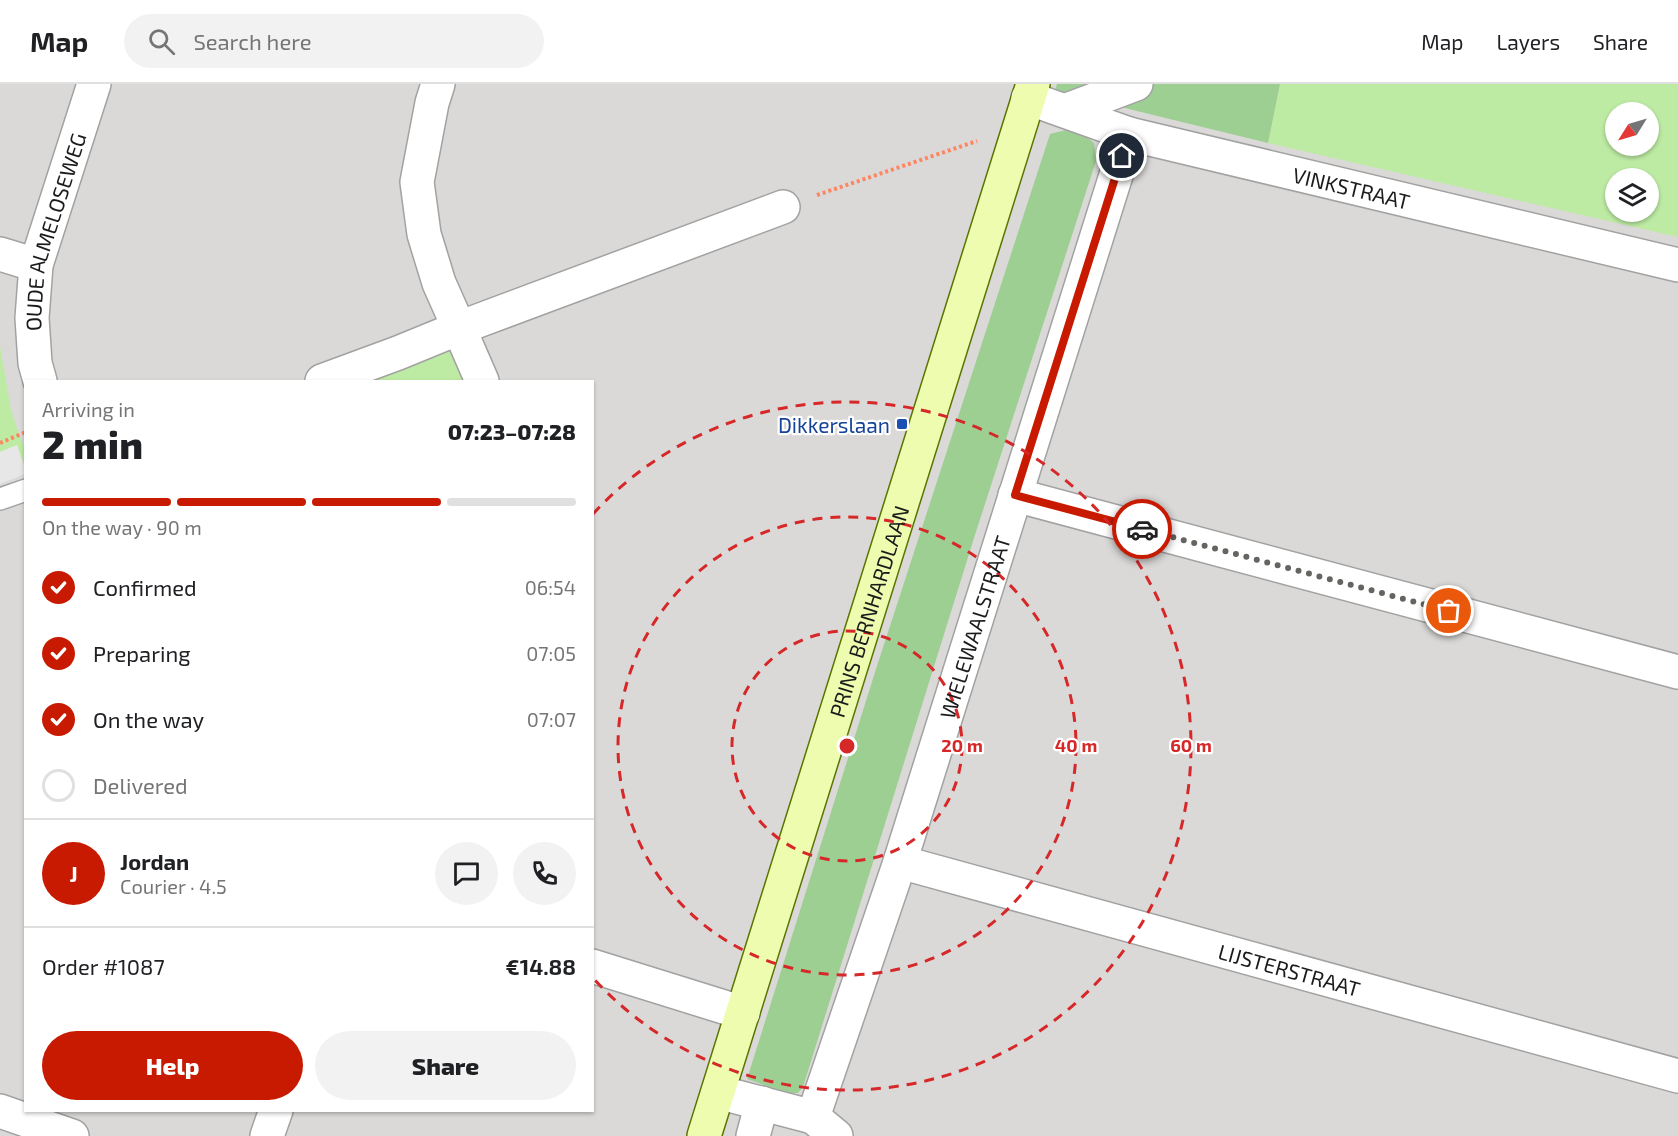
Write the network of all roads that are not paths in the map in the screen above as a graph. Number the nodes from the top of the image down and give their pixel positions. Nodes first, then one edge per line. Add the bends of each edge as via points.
1 (94, 84) edge
2 (438, 84) edge
3 (1136, 84) edge
4 (1031, 91) edge
5 (1067, 110) junction
6 (1129, 134) junction
7 (783, 207) road end
8 (0, 254) edge
9 (36, 265) junction
10 (1678, 265) edge
11 (459, 328) junction
12 (40, 380) edge
13 (325, 380) edge
14 (482, 380) edge
15 (24, 491) edge
16 (1015, 495) junction
17 (0, 499) edge
18 (1678, 672) edge
19 (900, 862) junction
20 (594, 967) edge
21 (743, 1013) junction
22 (1678, 1076) edge
23 (718, 1092) junction
24 (762, 1103) junction
25 (0, 1111) edge
26 (275, 1112) edge
27 (824, 1127) edge
28 (72, 1136) edge
29 (267, 1136) edge
30 (704, 1136) edge
31 (753, 1136) edge

1 - 9 street, OUDE ALMELOSEWEG
2 - 11 street via 417,182 424,234 439,283
3 - 5 street
4 - 5 street, VINKSTRAAT
4 - 21 street, PRINS BERNHARDLAAN
5 - 6 street, VINKSTRAAT
6 - 10 street, VINKSTRAAT
6 - 16 street, WIELEWAALSTRAAT
7 - 11 street
8 - 9 street
9 - 12 street, OUDE ALMELOSEWEG via 32,318
11 - 13 street
11 - 14 street
15 - 17 lane
16 - 18 street
16 - 19 street, WIELEWAALSTRAAT
19 - 22 street, LIJSTERSTRAAT
19 - 27 street, WIELEWAALSTRAAT
20 - 21 street
21 - 23 street, PRINS BERNHARDLAAN
23 - 24 street
23 - 30 street, PRINS BERNHARDLAAN
24 - 27 street
24 - 31 street
25 - 28 street
26 - 29 street

